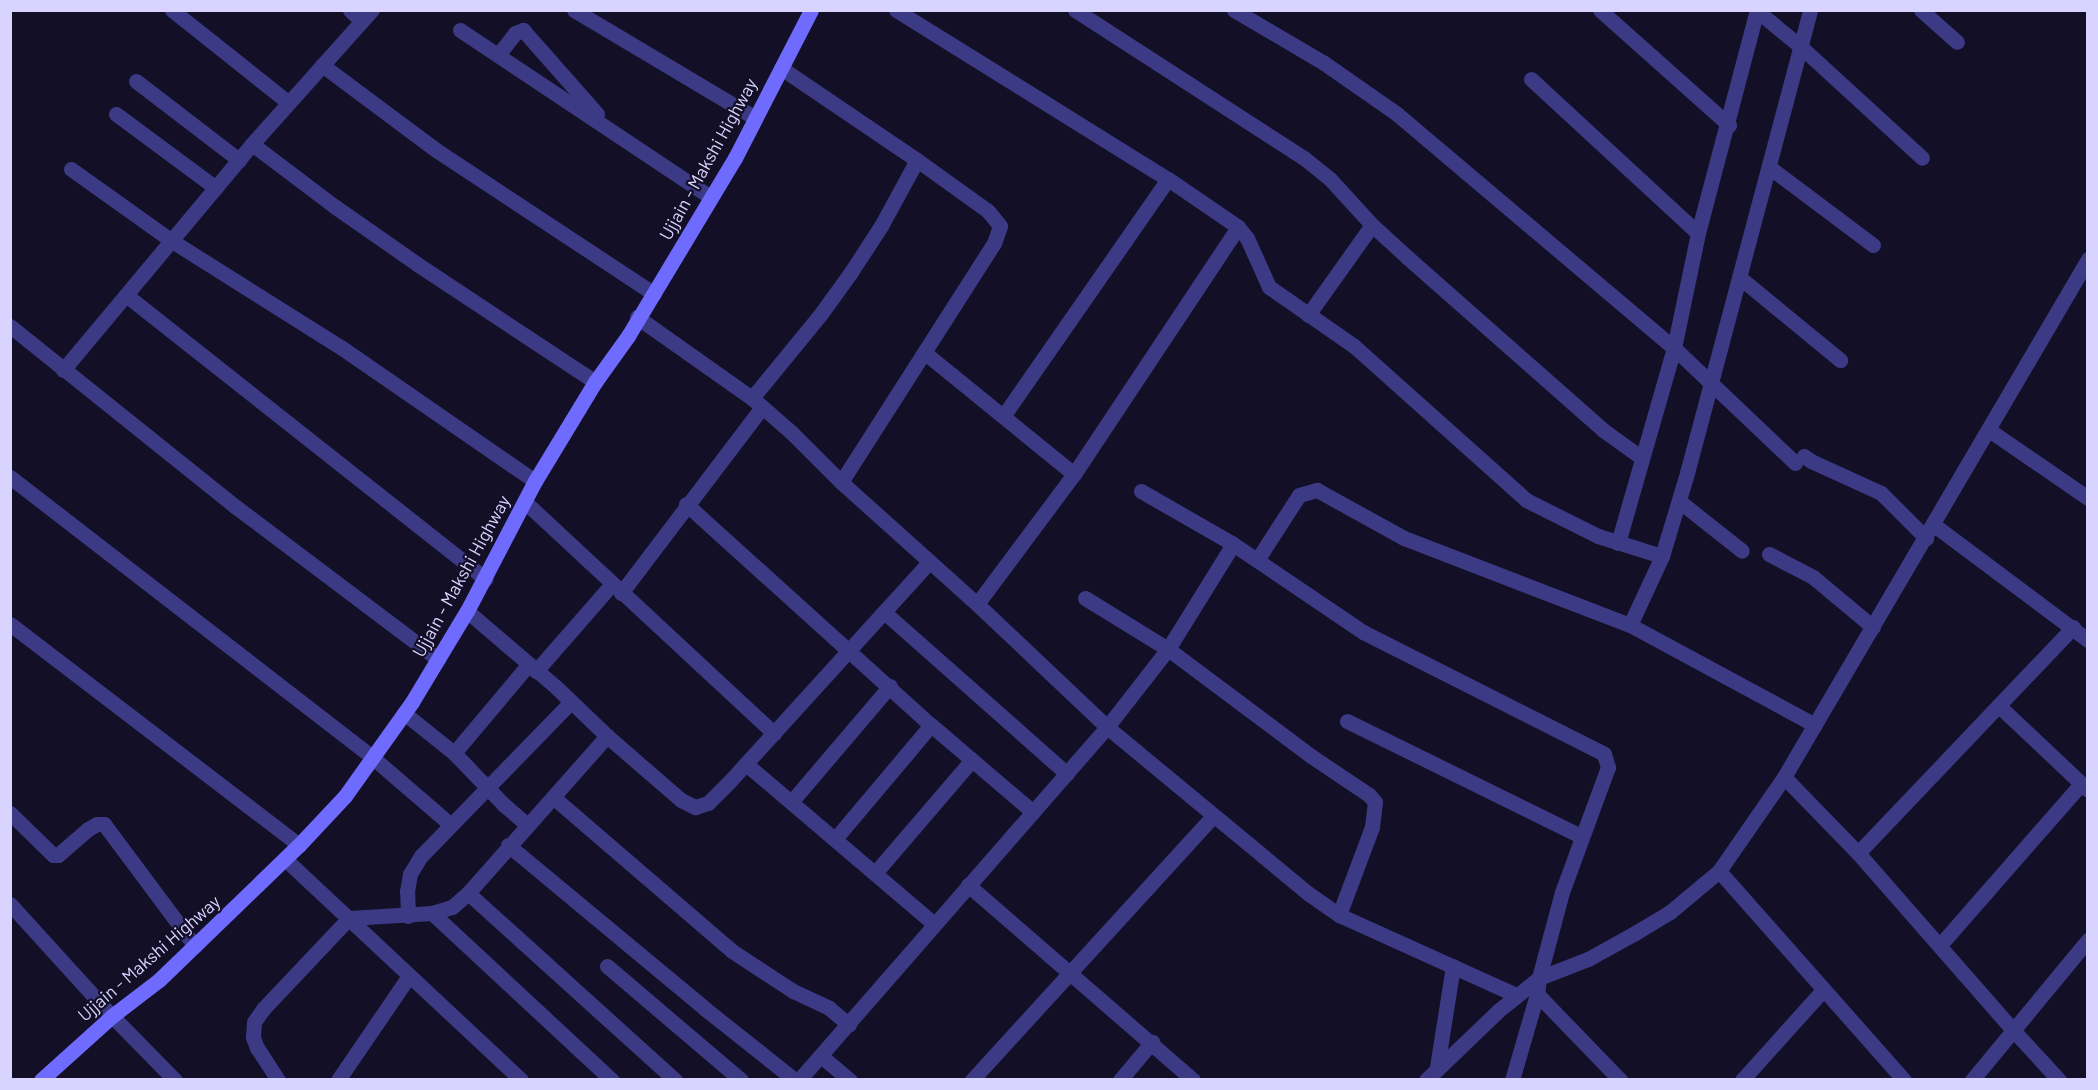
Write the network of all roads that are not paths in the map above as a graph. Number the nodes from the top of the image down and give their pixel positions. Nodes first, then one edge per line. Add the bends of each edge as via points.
1 (172, 10) edge
2 (350, 10) edge
3 (574, 10) edge
4 (896, 10) edge
5 (1075, 10) edge
6 (1234, 10) edge
7 (1600, 10) edge
8 (1810, 10) edge
9 (1921, 10) edge
10 (809, 11) edge
11 (1757, 11) edge
12 (367, 16) edge
13 (460, 30) dead end
14 (1957, 42) dead end
15 (1801, 47) junction
16 (498, 55) junction
17 (322, 65) junction
18 (781, 68) junction
19 (1531, 79) dead end
20 (136, 81) dead end
21 (289, 103) junction
22 (116, 114) dead end
23 (755, 118) junction
24 (1729, 125) junction
25 (611, 129) junction
26 (252, 144) junction
27 (1922, 158) dead end
28 (239, 160) junction
29 (917, 160) junction
30 (1769, 167) junction
31 (71, 169) dead end
32 (1168, 179) junction
33 (216, 188) junction
34 (710, 197) junction
35 (1372, 225) junction
36 (1238, 227) junction
37 (1698, 233) junction
38 (172, 241) junction
39 (1873, 245) dead end
40 (2088, 259) edge
41 (1739, 277) junction
42 (654, 294) junction
43 (126, 295) junction
44 (1308, 315) junction
45 (637, 317) junction
46 (10, 326) edge
47 (1674, 348) junction
48 (925, 353) junction
49 (1840, 360) dead end
50 (63, 370) junction
51 (595, 382) junction
52 (1712, 382) junction
53 (757, 403) junction
54 (1004, 415) junction
55 (1989, 430) junction
56 (1642, 458) junction
57 (1074, 474) junction
58 (10, 477) edge
59 (535, 481) junction
60 (841, 482) junction
61 (1141, 491) dead end
62 (2088, 498) edge
63 (1679, 501) junction
64 (525, 502) junction
65 (686, 504) junction
66 (1930, 532) junction
67 (1618, 543) junction
68 (1233, 544) junction
69 (1742, 551) dead end
70 (1769, 554) dead end
71 (1662, 556) junction
72 (1257, 560) junction
73 (929, 562) junction
74 (485, 579) junction
75 (617, 589) junction
76 (1085, 598) dead end
77 (976, 604) junction
78 (467, 611) junction
79 (884, 612) junction
80 (10, 624) edge
81 (1630, 625) junction
82 (1873, 627) junction
83 (2073, 627) junction
84 (2088, 640) edge
85 (1168, 649) junction
86 (849, 650) junction
87 (438, 658) junction
88 (532, 668) junction
89 (890, 686) junction
90 (571, 702) junction
91 (1999, 706) junction
92 (404, 713) junction
93 (1347, 721) dead end
94 (931, 725) junction
95 (1815, 725) junction
96 (1107, 727) junction
97 (774, 733) junction
98 (607, 736) junction
99 (454, 753) junction
100 (372, 757) junction
101 (972, 760) junction
102 (746, 764) junction
103 (1067, 774) junction
104 (1784, 777) junction
105 (2084, 787) edge
106 (488, 788) junction
107 (553, 797) junction
108 (792, 801) junction
109 (1034, 812) junction
110 (10, 813) edge
111 (1213, 816) junction
112 (452, 825) junction
113 (527, 825) junction
114 (1581, 836) junction
115 (835, 839) junction
116 (299, 845) junction
117 (508, 845) junction
118 (1858, 853) junction
119 (285, 859) junction
120 (1719, 871) junction
121 (875, 873) junction
122 (968, 885) junction
123 (468, 893) junction
124 (10, 904) edge
125 (432, 913) junction
126 (1338, 915) junction
127 (408, 916) junction
128 (349, 918) junction
129 (934, 924) junction
130 (2088, 940) edge
131 (1940, 945) junction
132 (195, 946) junction
133 (607, 966) dead end
134 (1453, 966) junction
135 (1069, 971) junction
136 (409, 976) junction
137 (1538, 986) junction
138 (1824, 989) junction
139 (1516, 995) junction
140 (112, 1016) junction
141 (849, 1024) junction
142 (2013, 1030) junction
143 (1152, 1042) junction
144 (821, 1056) junction
145 (1437, 1067) junction
146 (42, 1079) edge
147 (1742, 1079) edge
148 (175, 1080) edge
149 (278, 1080) edge
150 (338, 1080) edge
151 (521, 1080) edge
152 (612, 1080) edge
153 (675, 1080) edge
154 (741, 1080) edge
155 (797, 1080) edge
156 (850, 1080) edge
157 (972, 1080) edge
158 (1120, 1080) edge
159 (1193, 1080) edge
160 (1426, 1080) edge
161 (1512, 1080) edge
162 (1620, 1080) edge
163 (1904, 1080) edge
164 (1972, 1080) edge
165 (2059, 1080) edge

1 - 21 street
2 - 12 street
3 - 23 street
4 - 32 street
5 - 35 street via 1304,158 1330,179
6 - 47 street via 1324,63 1397,114
7 - 24 street
8 - 15 street
9 - 14 street
10 - 18 main road, Ujjain - Makshi Highway
11 - 15 street
11 - 24 street
12 - 17 street
13 - 16 street
15 - 27 street
15 - 30 street
16 - 25 street
16 - 25 street via 515,33 523,30
17 - 21 street
17 - 42 street via 436,150
18 - 23 main road, Ujjain - Makshi Highway
18 - 29 street
19 - 37 street
20 - 28 street
21 - 26 street
22 - 33 street
23 - 34 main road, Ujjain - Makshi Highway
24 - 37 street
25 - 34 street
26 - 28 street
26 - 51 street via 407,257
28 - 33 street
29 - 48 street via 988,211 1000,226 994,243
29 - 53 street via 851,272
30 - 39 street
30 - 41 street
31 - 38 street
32 - 36 street
32 - 54 street
33 - 38 street
34 - 42 main road, Ujjain - Makshi Highway
35 - 44 street
35 - 56 street via 1603,430
36 - 44 street via 1269,287
36 - 57 street
37 - 47 street
38 - 43 street
38 - 59 street via 342,348
40 - 55 street
41 - 49 street
41 - 52 street
42 - 45 main road, Ujjain - Makshi Highway
43 - 50 street
43 - 74 street
44 - 67 street via 1354,346 1526,500 1557,518
45 - 51 main road, Ujjain - Makshi Highway
45 - 53 street
46 - 50 street
47 - 52 street
47 - 56 street
48 - 54 street
48 - 60 street
50 - 87 street via 236,507
51 - 59 main road, Ujjain - Makshi Highway
52 - 63 street
52 - 66 street via 1800,460 1881,493
53 - 60 street
53 - 65 street
54 - 57 street
55 - 62 street
55 - 66 street
56 - 67 street
57 - 77 street
58 - 100 street
59 - 64 main road, Ujjain - Makshi Highway
60 - 73 street
61 - 68 street
63 - 69 street
63 - 71 street
64 - 74 main road, Ujjain - Makshi Highway
64 - 75 street
65 - 75 street
65 - 86 street
66 - 82 street
66 - 83 street
67 - 71 street
68 - 72 street
68 - 85 street
70 - 82 street via 1814,577
71 - 81 street
72 - 81 street via 1299,495 1317,490 1404,538
72 - 114 street via 1398,652 1602,752 1608,767
73 - 77 street
73 - 79 street
74 - 78 main road, Ujjain - Makshi Highway
75 - 88 street
75 - 97 street
76 - 85 street
77 - 96 street
78 - 87 main road, Ujjain - Makshi Highway
78 - 88 street
79 - 86 street
79 - 103 street
80 - 116 street
81 - 95 street
82 - 95 street
83 - 84 street
83 - 91 street
85 - 96 street
85 - 126 street via 1375,802 1372,827
86 - 89 street
86 - 97 street
87 - 92 main road, Ujjain - Makshi Highway
88 - 90 street
88 - 99 street
89 - 94 street
89 - 108 street
90 - 98 street
90 - 106 street
91 - 105 street
91 - 118 street
92 - 99 street
92 - 100 main road, Ujjain - Makshi Highway
93 - 114 street
94 - 101 street
94 - 115 street
95 - 104 street
96 - 103 street
96 - 111 street
97 - 102 street
98 - 102 street via 681,800 695,807 708,803
98 - 107 street
99 - 106 street
100 - 112 street
100 - 116 main road, Ujjain - Makshi Highway via 345,796
101 - 109 street
101 - 121 street
102 - 108 street
103 - 109 street
104 - 118 street
104 - 120 street
105 - 131 street
106 - 112 street
106 - 113 street
107 - 113 street
107 - 141 street via 732,951
108 - 115 street
109 - 122 street
110 - 132 street via 53,855 58,855 88,828 104,824
111 - 126 street
111 - 135 street
112 - 127 street via 421,856 410,874
113 - 117 street
114 - 137 street
115 - 121 street
116 - 119 main road, Ujjain - Makshi Highway
117 - 123 street
117 - 155 street
118 - 131 street
119 - 128 street
119 - 132 main road, Ujjain - Makshi Highway
120 - 137 street via 1670,912
120 - 138 street
121 - 129 street
122 - 129 street
122 - 135 street
123 - 125 street via 452,907
123 - 153 street
124 - 140 street
125 - 127 street
125 - 152 street
126 - 134 street
127 - 128 street
128 - 136 street
128 - 149 street via 254,1022 256,1048
129 - 141 street
130 - 142 street
131 - 142 street
132 - 140 main road, Ujjain - Makshi Highway
133 - 154 street
134 - 139 street
134 - 145 street
135 - 143 street
135 - 157 street
136 - 150 street
136 - 151 street
137 - 139 street
137 - 161 street
137 - 162 street
138 - 147 street
138 - 163 street
139 - 145 street
140 - 146 main road, Ujjain - Makshi Highway
140 - 148 street
141 - 144 street
142 - 164 street
142 - 165 street
143 - 158 street
143 - 159 street
144 - 155 street
144 - 156 street
145 - 160 street

